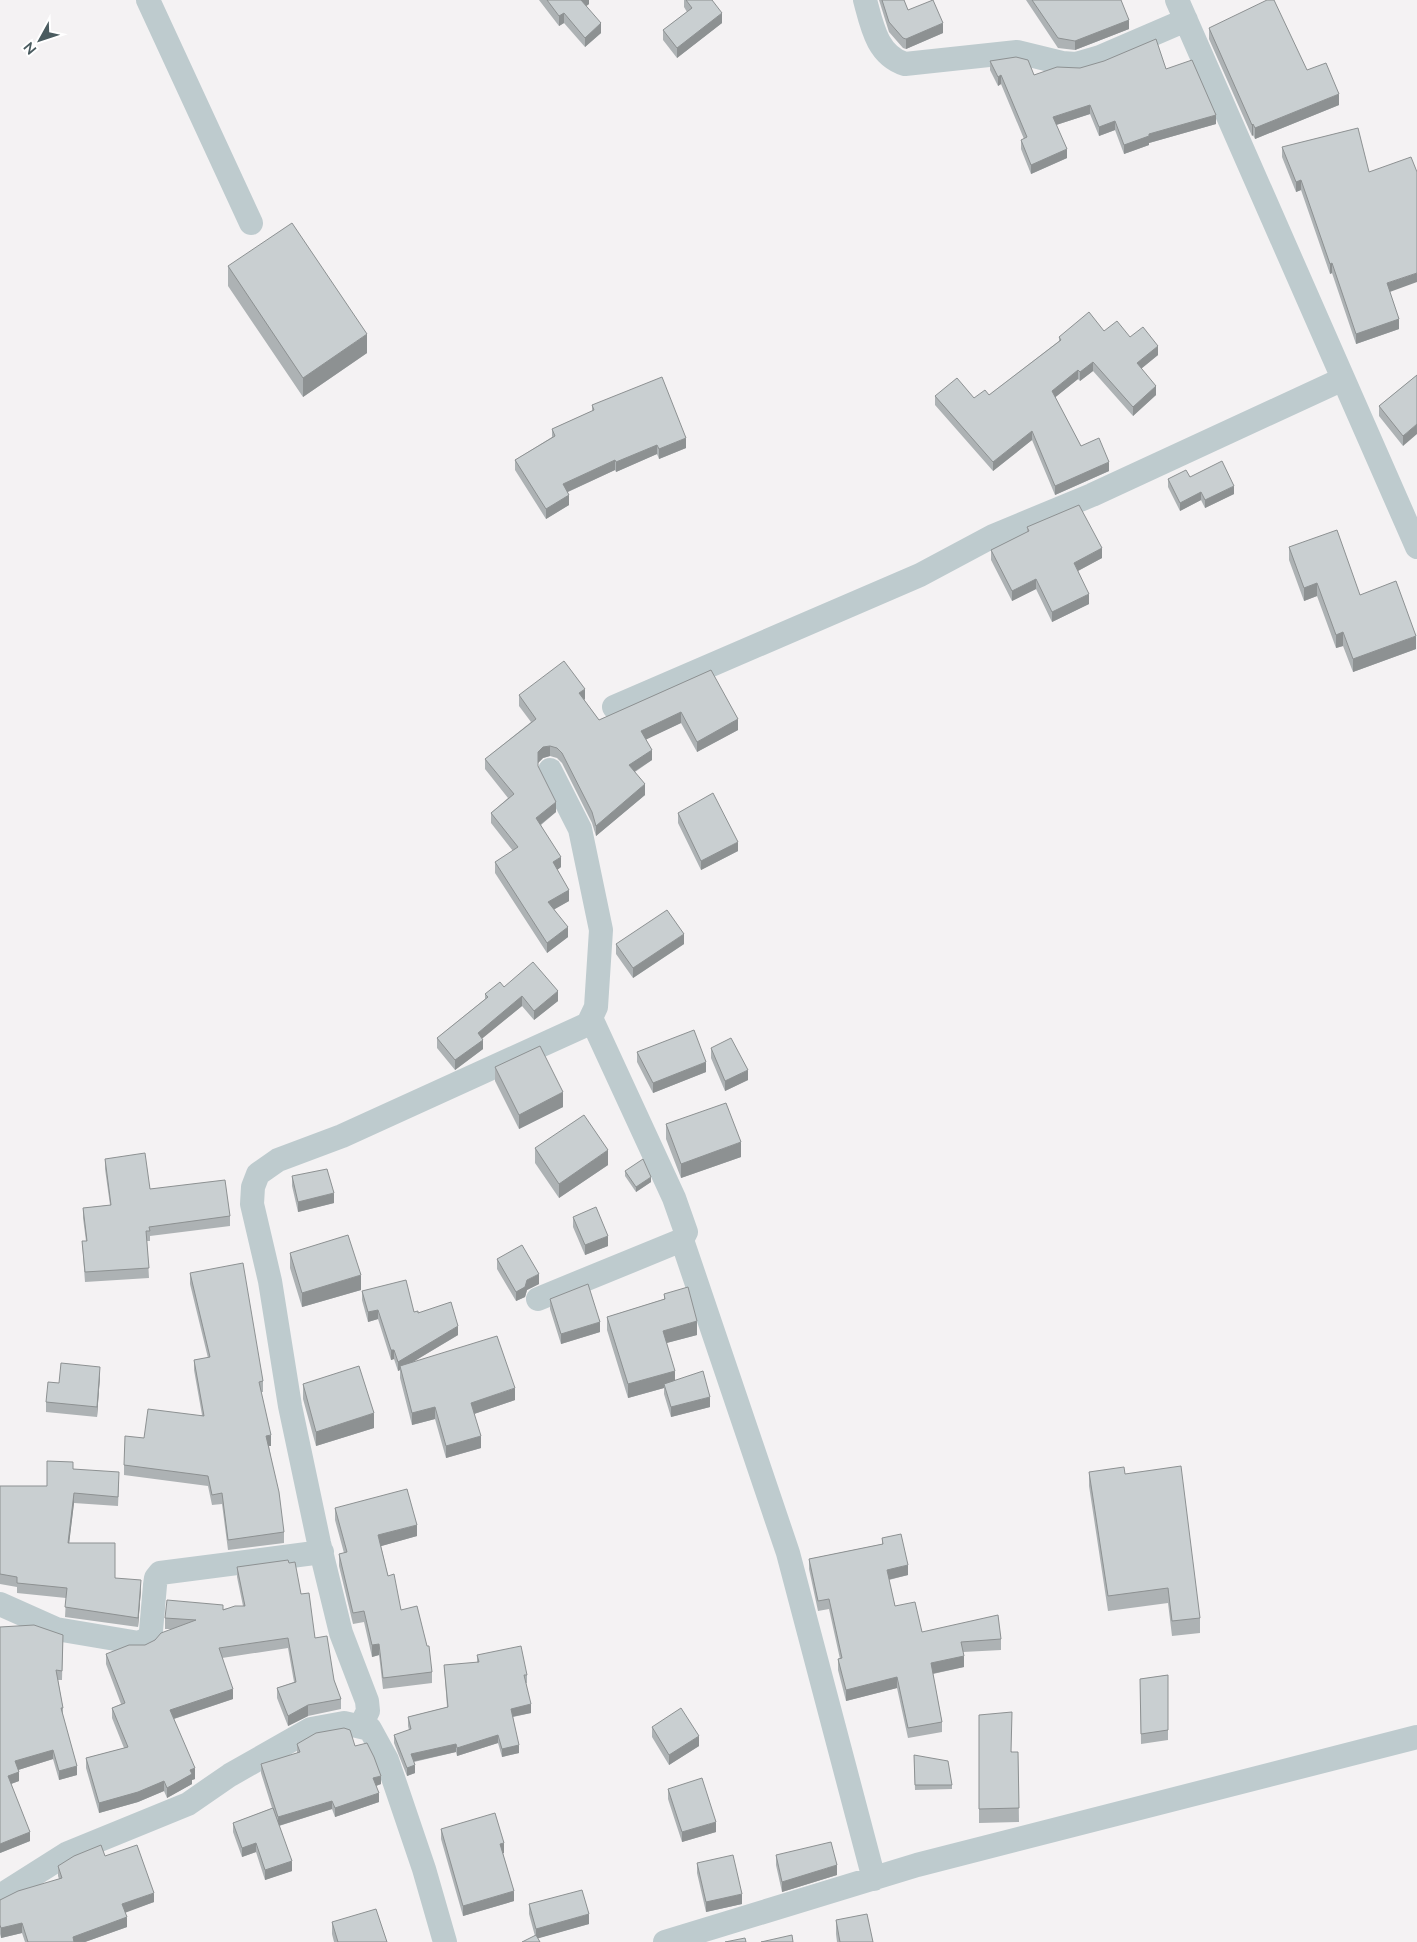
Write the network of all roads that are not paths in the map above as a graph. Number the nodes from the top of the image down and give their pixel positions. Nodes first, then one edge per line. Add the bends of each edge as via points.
1 (148, 0) edge
2 (864, 0) edge
3 (1182, 10) edge
4 (251, 223) dead end
5 (1343, 379) junction
6 (1417, 547) edge
7 (614, 707) dead end
8 (550, 770) dead end
9 (591, 1018) junction
10 (682, 1240) junction
11 (538, 1299) dead end
12 (322, 1552) junction
13 (0, 1604) edge
14 (361, 1725) junction
15 (1417, 1737) edge
16 (874, 1879) junction
17 (0, 1896) edge
18 (444, 1942) edge
19 (665, 1942) edge

1 - 4 street
2 - 3 street via 882,49 894,60 905,64 1017,52 1076,64 1100,57
3 - 5 street
5 - 6 street
5 - 7 street via 1092,495 993,536 920,575
8 - 9 street via 580,829 601,930 596,1007
9 - 10 street via 674,1198 686,1232
9 - 12 street via 588,1024 577,1030 342,1136 278,1160 258,1174 252,1187 252,1204 270,1281 290,1406
10 - 11 street
10 - 16 street via 788,1553
12 - 13 street via 160,1573 154,1585 151,1631 148,1638 139,1643 56,1629
12 - 14 street via 341,1633 367,1701 368,1711
14 - 17 street via 344,1723 311,1728 230,1775 188,1804 68,1852
14 - 18 street via 370,1729 387,1760 424,1869
15 - 16 street via 917,1865
16 - 19 street

